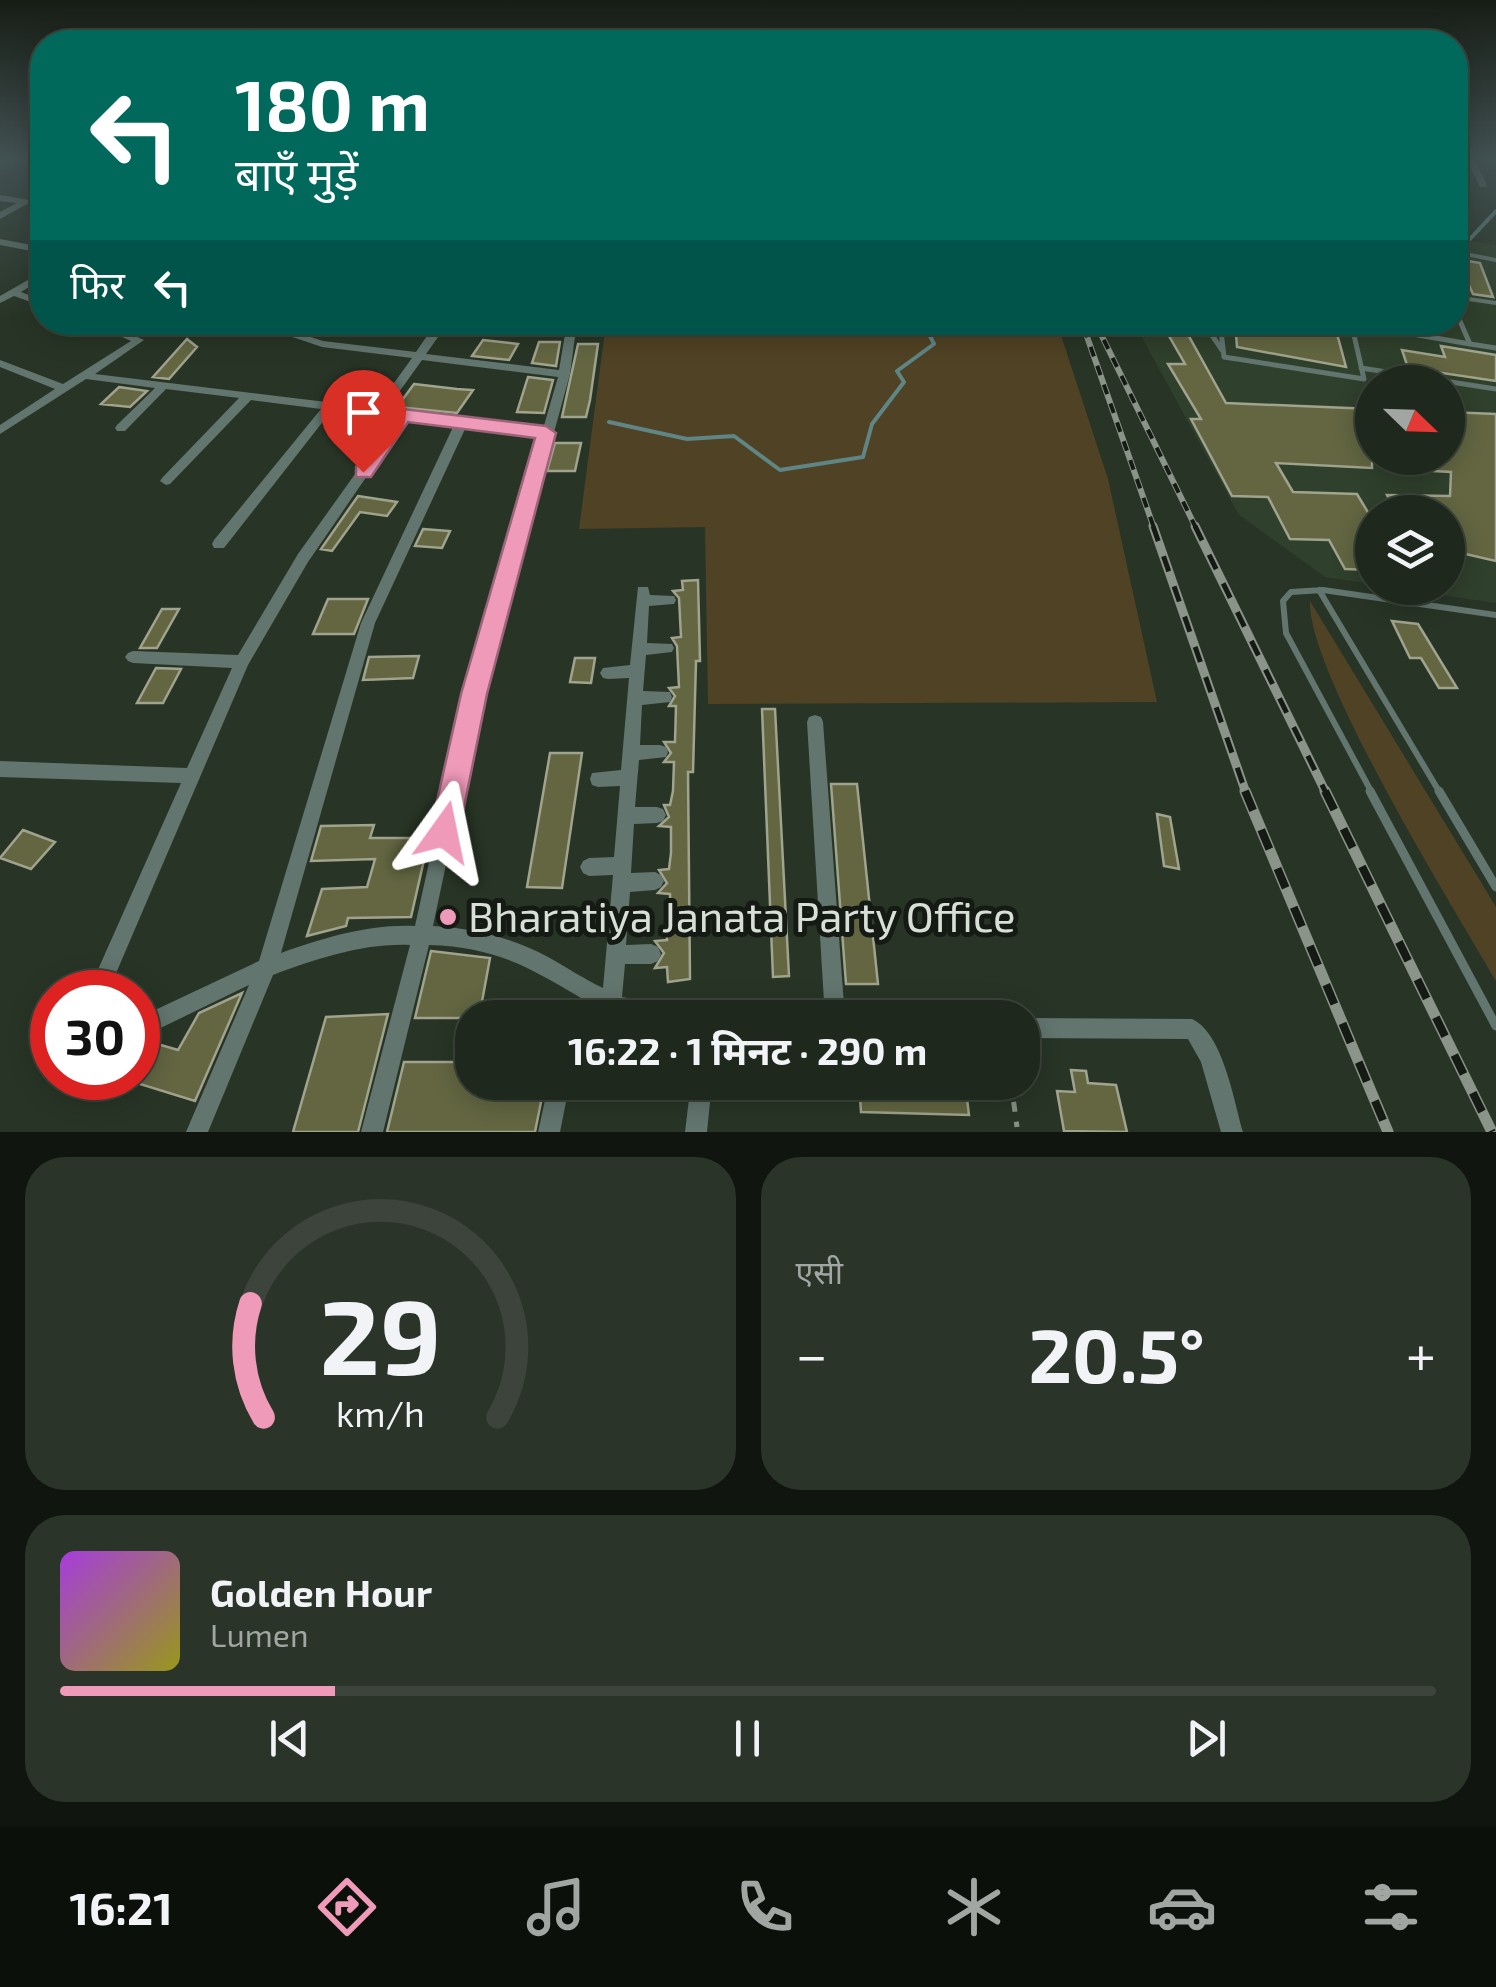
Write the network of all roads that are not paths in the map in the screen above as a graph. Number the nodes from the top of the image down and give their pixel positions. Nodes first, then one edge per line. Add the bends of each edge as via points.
1 (0, 242) edge
2 (30, 248) edge
3 (1468, 255) edge
4 (1496, 260) edge
5 (30, 283) edge
6 (13, 292) junction
7 (30, 298) edge
8 (1468, 299) edge
9 (0, 300) edge
10 (1496, 303) edge
11 (126, 335) edge
12 (294, 335) edge
13 (438, 335) edge
14 (570, 335) edge
15 (1212, 335) edge
16 (1222, 335) edge
17 (1354, 335) edge
18 (1419, 335) edge
19 (1466, 335) edge
20 (1470, 344) junction
21 (1496, 348) edge
22 (1224, 352) junction
23 (418, 358) junction
24 (0, 363) edge
25 (1360, 365) edge
26 (564, 374) junction
27 (87, 376) junction
28 (1355, 379) edge
29 (1465, 384) edge
30 (164, 385) junction
31 (66, 389) junction
32 (1496, 389) edge
33 (248, 396) junction
34 (329, 406) junction
35 (379, 412) junction
36 (403, 415) junction
37 (462, 422) junction
38 (120, 428) dead end
39 (0, 430) edge
40 (546, 433) junction
41 (166, 481) dead end
42 (219, 544) dead end
43 (1319, 590) junction
44 (669, 600) dead end
45 (1496, 615) edge
46 (666, 648) dead end
47 (639, 649) junction
48 (133, 658) dead end
49 (242, 662) junction
50 (608, 672) dead end
51 (637, 672) junction
52 (664, 697) dead end
53 (635, 698) junction
54 (815, 722) dead end
55 (660, 752) dead end
56 (631, 753) junction
57 (0, 769) edge
58 (192, 776) junction
59 (629, 778) junction
60 (598, 780) dead end
61 (657, 815) dead end
62 (626, 816) junction
63 (589, 867) dead end
64 (622, 874) junction
65 (655, 881) dead end
66 (1496, 887) edge
67 (422, 935) junction
68 (651, 954) dead end
69 (616, 955) junction
70 (268, 963) junction
71 (108, 970) edge
72 (606, 1000) joint
73 (834, 1000) edge
74 (160, 1018) edge
75 (1496, 1026) edge
76 (1040, 1028) edge
77 (556, 1100) edge
78 (700, 1100) edge
79 (198, 1132) edge
80 (372, 1132) edge
81 (550, 1132) edge
82 (696, 1132) edge
83 (1232, 1132) edge

1 - 2 street
3 - 4 lane
5 - 6 street
6 - 7 street
6 - 9 street
8 - 10 lane
11 - 27 street via 139,340
12 - 23 street
13 - 23 street
14 - 26 street
15 - 22 lane
16 - 22 lane
17 - 25 lane
18 - 20 lane
19 - 20 lane
20 - 21 lane
22 - 28 lane
23 - 26 street
23 - 35 street
24 - 31 street
26 - 40 street
27 - 30 street
27 - 31 street
29 - 32 lane
30 - 33 street
30 - 38 street
31 - 39 street
33 - 34 street
33 - 41 street
34 - 35 street
34 - 42 street
35 - 36 street
36 - 37 street
36 - 49 street via 303,558
37 - 40 street
37 - 70 street via 368,623
40 - 67 street via 474,694
43 - 45 lane
43 - 66 lane
43 - 75 lane via 1291,592 1283,601 1286,633
44 - 47 street via 643,596
46 - 47 street
47 - 51 street
48 - 49 street
49 - 58 street
50 - 51 street
51 - 53 street
52 - 53 street
53 - 56 street
54 - 73 street
55 - 56 street
56 - 59 street
57 - 58 street
58 - 71 street
59 - 60 street
59 - 62 street
61 - 62 street
62 - 64 street
63 - 64 street
64 - 65 street
64 - 69 street
67 - 70 street via 346,941
67 - 72 street via 500,946
67 - 80 street
68 - 69 street
69 - 72 street
70 - 74 street
70 - 79 street
76 - 83 street via 1192,1029 1200,1035
77 - 81 street
78 - 82 street

